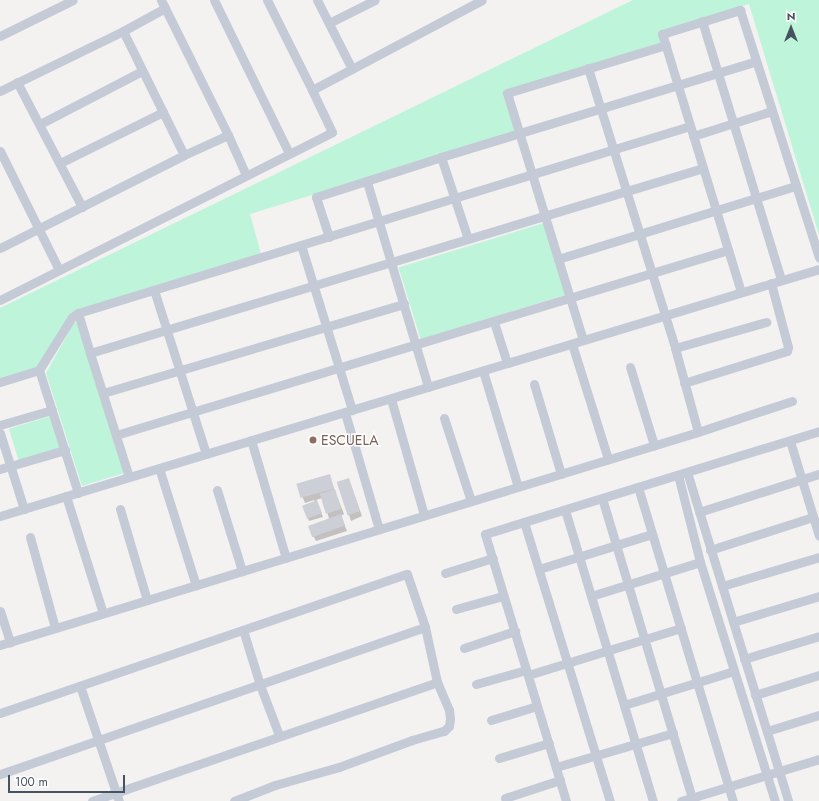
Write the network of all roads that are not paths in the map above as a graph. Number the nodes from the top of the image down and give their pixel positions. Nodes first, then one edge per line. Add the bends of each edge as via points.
1 (73, 0) edge
2 (214, 0) edge
3 (267, 0) edge
4 (317, 0) edge
5 (375, 0) edge
6 (482, 0) edge
7 (163, 4) edge
8 (702, 21) junction
9 (329, 23) junction
10 (123, 30) junction
11 (0, 36) edge
12 (666, 45) junction
13 (756, 61) junction
14 (588, 68) junction
15 (352, 69) junction
16 (142, 71) junction
17 (718, 73) junction
18 (17, 82) junction
19 (678, 86) junction
20 (312, 90) junction
21 (0, 91) edge
22 (601, 109) junction
23 (772, 111) junction
24 (163, 112) junction
25 (733, 123) junction
26 (40, 124) junction
27 (690, 126) junction
28 (520, 134) junction
29 (228, 135) junction
30 (693, 136) junction
31 (614, 150) junction
32 (0, 151) edge
33 (289, 153) junction
34 (184, 155) junction
35 (441, 157) junction
36 (60, 163) junction
37 (703, 168) junction
38 (246, 174) junction
39 (532, 174) junction
40 (367, 182) junction
41 (796, 186) junction
42 (626, 191) junction
43 (454, 198) junction
44 (756, 198) junction
45 (82, 207) junction
46 (716, 211) junction
47 (545, 216) junction
48 (380, 221) junction
49 (38, 229) junction
50 (640, 234) junction
51 (329, 237) junction
52 (468, 239) junction
53 (301, 245) junction
54 (0, 248) edge
55 (728, 250) junction
56 (819, 258) edge
57 (558, 259) junction
58 (392, 262) junction
59 (819, 269) edge
60 (59, 270) junction
61 (652, 273) junction
62 (781, 280) junction
63 (771, 283) junction
64 (314, 286) junction
65 (154, 290) junction
66 (741, 292) junction
67 (570, 299) junction
68 (0, 300) edge
69 (404, 304) junction
70 (78, 313) junction
71 (665, 315) junction
72 (494, 322) junction
73 (766, 322) dead end
74 (326, 327) junction
75 (166, 330) junction
76 (583, 340) junction
77 (572, 344) junction
78 (416, 345) junction
79 (675, 348) junction
80 (90, 353) junction
81 (507, 363) junction
82 (630, 367) dead end
83 (339, 368) junction
84 (39, 370) junction
85 (179, 371) junction
86 (483, 371) junction
87 (0, 382) edge
88 (684, 383) junction
89 (534, 384) dead end
90 (428, 387) junction
91 (103, 393) junction
92 (391, 398) junction
93 (792, 402) dead end
94 (52, 410) junction
95 (192, 412) junction
96 (348, 412) junction
97 (444, 418) dead end
98 (0, 425) edge
99 (819, 431) edge
100 (698, 432) junction
101 (0, 433) edge
102 (116, 435) junction
103 (251, 440) junction
104 (790, 441) junction
105 (654, 445) junction
106 (65, 450) junction
107 (206, 454) junction
108 (608, 459) junction
109 (10, 466) junction
110 (159, 468) junction
111 (0, 469) edge
112 (687, 472) junction
113 (561, 474) junction
114 (819, 474) edge
115 (678, 475) junction
116 (129, 477) junction
117 (802, 479) junction
118 (518, 487) junction
119 (638, 487) junction
120 (217, 490) dead end
121 (78, 493) junction
122 (66, 496) junction
123 (602, 498) junction
124 (471, 501) junction
125 (24, 509) junction
126 (120, 509) dead end
127 (565, 510) junction
128 (699, 512) junction
129 (424, 515) junction
130 (0, 516) edge
131 (813, 518) junction
132 (524, 522) junction
133 (379, 529) junction
134 (818, 532) edge
135 (652, 534) junction
136 (30, 537) dead end
137 (616, 545) junction
138 (710, 550) junction
139 (579, 556) junction
140 (819, 557) edge
141 (286, 558) junction
142 (493, 558) junction
143 (700, 562) junction
144 (538, 569) junction
145 (242, 571) junction
146 (445, 573) dead end
147 (664, 574) junction
148 (196, 585) junction
149 (628, 585) junction
150 (722, 586) junction
151 (504, 596) junction
152 (591, 596) junction
153 (819, 596) edge
154 (147, 600) junction
155 (456, 609) dead end
156 (0, 611) edge
157 (103, 613) junction
158 (733, 622) junction
159 (424, 627) junction
160 (55, 628) junction
161 (681, 628) junction
162 (243, 630) junction
163 (515, 631) junction
164 (819, 636) edge
165 (645, 639) junction
166 (10, 642) junction
167 (0, 645) edge
168 (464, 648) dead end
169 (608, 651) junction
170 (744, 659) junction
171 (567, 663) junction
172 (734, 671) junction
173 (527, 672) junction
174 (819, 675) edge
175 (437, 682) junction
176 (697, 682) junction
177 (476, 684) dead end
178 (260, 685) junction
179 (80, 686) junction
180 (661, 693) junction
181 (755, 695) junction
182 (624, 704) junction
183 (537, 706) junction
184 (0, 713) edge
185 (819, 715) edge
186 (491, 720) dead end
187 (767, 731) junction
188 (673, 733) junction
189 (279, 736) junction
190 (99, 740) junction
191 (549, 743) junction
192 (636, 744) junction
193 (596, 755) junction
194 (499, 758) dead end
195 (819, 759) edge
196 (556, 767) junction
197 (779, 771) junction
198 (0, 774) edge
199 (767, 775) junction
200 (560, 780) junction
201 (728, 787) junction
202 (118, 796) edge
203 (505, 798) dead end
204 (693, 799) edge
205 (92, 801) edge
206 (234, 801) edge
207 (566, 801) edge
208 (610, 801) edge
209 (653, 801) edge
210 (681, 801) edge
211 (733, 801) edge
212 (775, 801) edge
213 (788, 801) edge

1 - 11 street
2 - 33 street
3 - 20 street
4 - 9 street
5 - 9 street
6 - 15 street
7 - 10 street
7 - 29 street
8 - 12 street via 662,34
8 - 13 street via 740,10
8 - 17 street
9 - 15 street
10 - 16 street
10 - 18 street
12 - 14 street
12 - 19 street
13 - 17 street
13 - 23 street
14 - 22 street
14 - 28 street via 507,93
15 - 20 street
16 - 24 street
16 - 26 street
17 - 19 street
17 - 25 street
18 - 21 street
18 - 26 street
19 - 22 street
19 - 27 street
20 - 33 street via 332,132
22 - 28 street
22 - 31 street
23 - 25 street
23 - 41 street
24 - 34 street
24 - 36 street
25 - 30 street
25 - 44 street
26 - 36 street
27 - 30 street
27 - 31 street
28 - 35 street
28 - 39 street
29 - 34 street
29 - 38 street
30 - 37 street
31 - 39 street
31 - 42 street
32 - 49 street
33 - 38 street
34 - 45 street
35 - 40 street
35 - 43 street
36 - 45 street
37 - 42 street
37 - 46 street
38 - 60 street
39 - 43 street
39 - 47 street
40 - 48 street
40 - 51 street via 316,198
41 - 44 street
41 - 56 street
42 - 47 street
42 - 50 street
43 - 48 street
43 - 52 street
44 - 46 street
44 - 62 street
45 - 49 street
46 - 50 street
46 - 55 street
47 - 52 street
47 - 57 street
48 - 51 street
48 - 58 street
49 - 54 street
49 - 60 street
50 - 57 street
50 - 61 street
51 - 53 street
52 - 58 street
53 - 64 street
53 - 65 street
55 - 61 street
55 - 66 street
57 - 67 street
58 - 64 street
58 - 69 street
59 - 62 street
60 - 68 street
61 - 67 street
61 - 71 street
62 - 63 street
63 - 66 street
63 - 88 street via 787,351
64 - 74 street
64 - 75 street
65 - 70 street
65 - 75 street
66 - 71 street
67 - 72 street
67 - 76 street
69 - 74 street
69 - 78 street
70 - 80 street
70 - 84 street via 72,318
71 - 76 street
71 - 79 street
72 - 78 street
72 - 81 street
73 - 79 street
74 - 83 street
74 - 85 street
75 - 80 street
75 - 85 street
76 - 77 street
77 - 81 street
77 - 108 street
78 - 83 street
78 - 90 street
79 - 88 street
80 - 91 street
81 - 86 street
82 - 105 street
83 - 95 street
83 - 96 street
84 - 87 street
84 - 94 street
85 - 91 street
85 - 95 street
86 - 90 street
86 - 118 street
88 - 100 street
89 - 113 street
90 - 92 street
91 - 102 street
92 - 96 street
92 - 129 street
93 - 100 street
94 - 98 street
94 - 106 street
95 - 102 street
95 - 107 street
96 - 103 street
96 - 133 street
97 - 124 street
99 - 104 street
100 - 105 street
101 - 109 street
102 - 116 street
103 - 107 street
103 - 141 street
104 - 112 street
104 - 117 street
105 - 108 street
106 - 109 street
106 - 121 street
107 - 110 street
108 - 113 street
109 - 111 street
109 - 125 street
110 - 116 street
110 - 148 street
112 - 115 street
112 - 128 street
113 - 118 street
114 - 117 street
115 - 119 street
115 - 143 street
116 - 121 street
117 - 128 street
117 - 131 street
118 - 124 street
119 - 123 street
119 - 135 street
120 - 145 street
121 - 122 street
122 - 125 street
122 - 157 street
123 - 127 street
123 - 137 street
124 - 129 street
125 - 130 street
126 - 154 street
127 - 132 street
127 - 139 street
128 - 138 street
129 - 133 street
131 - 134 street
131 - 138 street
132 - 142 street via 485,534
132 - 144 street
133 - 141 street
135 - 137 street
135 - 147 street
136 - 160 street
137 - 139 street
137 - 149 street
138 - 150 street
139 - 144 street
139 - 152 street
140 - 150 street
141 - 145 street
142 - 146 street
142 - 151 street
143 - 147 street
143 - 172 street
144 - 171 street
145 - 148 street
147 - 149 street
147 - 161 street
148 - 154 street
149 - 152 street
149 - 165 street
150 - 158 street
151 - 155 street
151 - 163 street
152 - 169 street
153 - 158 street
154 - 157 street
156 - 166 street
157 - 160 street
158 - 170 street
159 - 162 street via 407,574
159 - 175 street
159 - 178 street
160 - 166 street
161 - 165 street
161 - 176 street
162 - 178 street
162 - 179 street
163 - 168 street
163 - 173 street
164 - 170 street
165 - 169 street
165 - 180 street
166 - 167 street
169 - 171 street
169 - 182 street
170 - 181 street
171 - 173 street
171 - 193 street
172 - 176 street
172 - 199 street
173 - 177 street
173 - 183 street
174 - 181 street
175 - 189 street
175 - 206 street via 449,710 449,726 444,731 339,767 275,785
176 - 180 street
176 - 201 street
178 - 189 street
178 - 190 street
179 - 184 street
179 - 190 street
180 - 182 street
180 - 188 street
181 - 187 street
182 - 192 street
183 - 186 street
183 - 191 street
185 - 187 street
187 - 197 street
188 - 192 street
188 - 204 street
189 - 202 street
190 - 198 street
190 - 202 street
191 - 194 street
191 - 196 street
192 - 193 street
192 - 209 street
193 - 196 street
193 - 208 street
195 - 197 street
196 - 200 street
197 - 199 street
197 - 213 street
199 - 201 street
199 - 212 street
200 - 203 street
200 - 207 street
201 - 204 street
201 - 211 street
202 - 205 street
204 - 210 street

